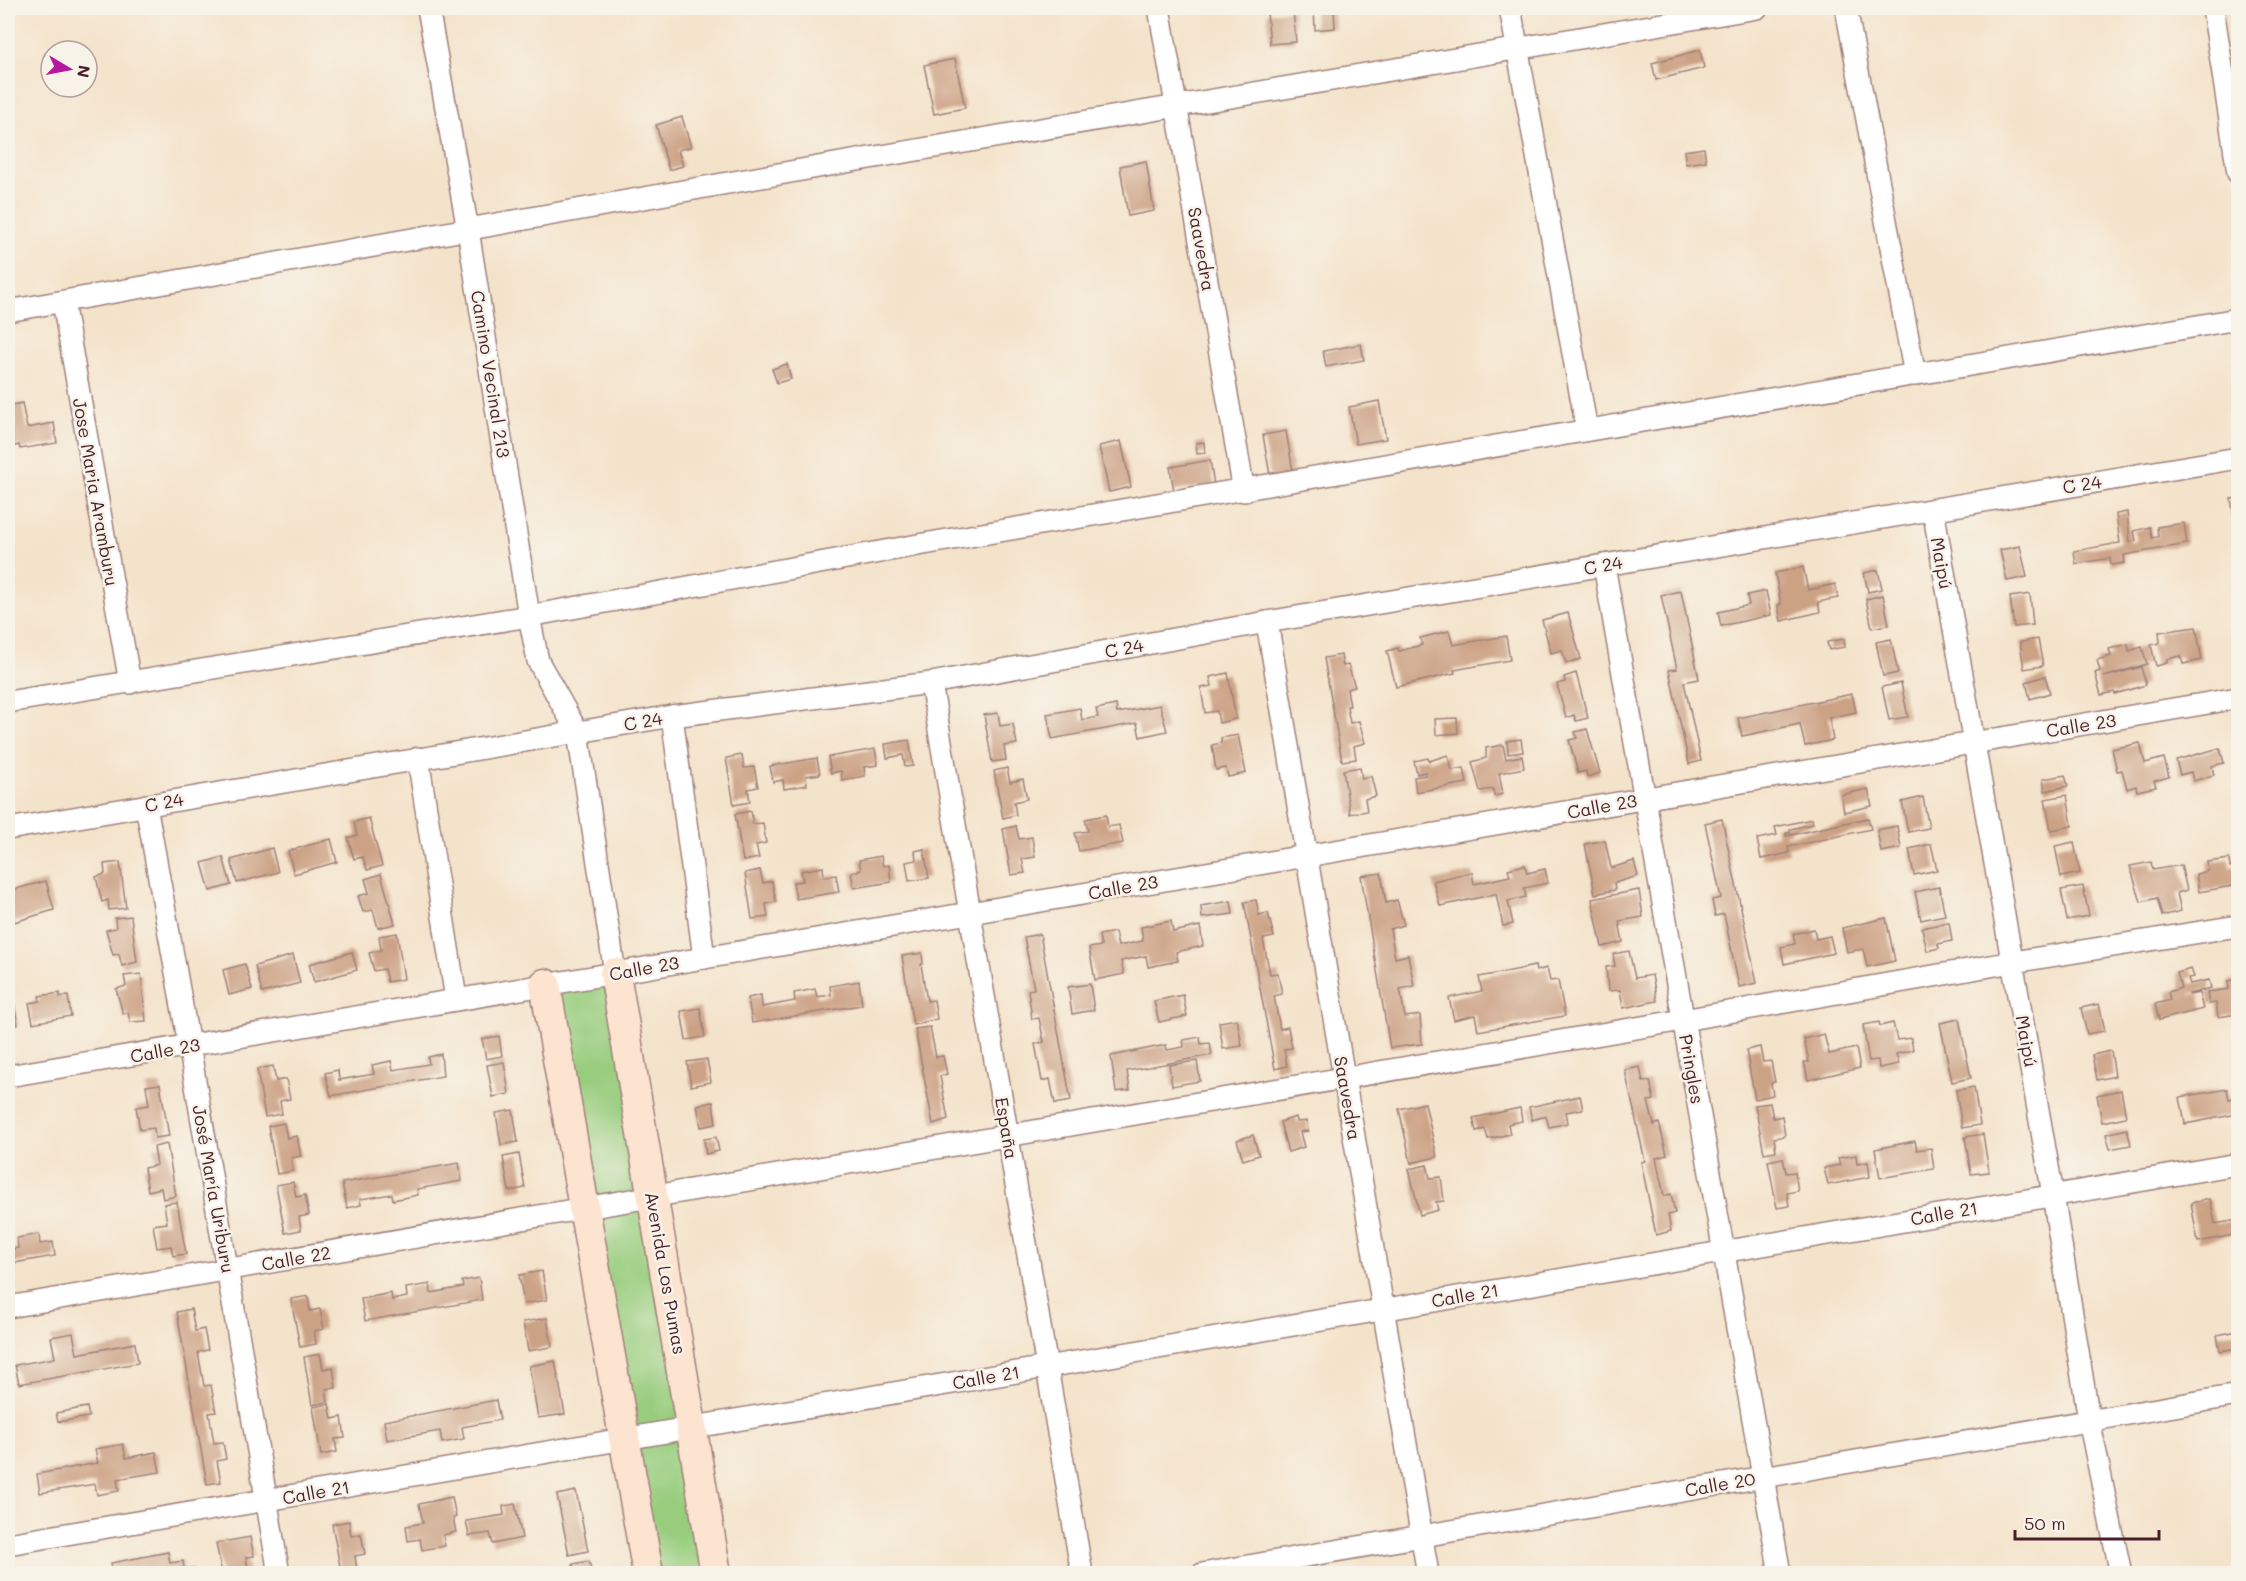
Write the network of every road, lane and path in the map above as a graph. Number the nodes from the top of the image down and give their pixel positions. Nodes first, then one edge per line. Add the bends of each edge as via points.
1 (428, 8) edge
2 (1159, 8) edge
3 (1510, 8) edge
4 (1757, 8) edge
5 (1846, 8) edge
6 (2213, 8) edge
7 (1517, 48) junction
8 (1177, 106) junction
9 (2238, 173) edge
10 (468, 230) junction
11 (63, 302) junction
12 (8, 311) edge
13 (2238, 319) edge
14 (1915, 375) junction
15 (1587, 430) junction
16 (2238, 458) edge
17 (1244, 491) junction
18 (1932, 509) junction
19 (1604, 565) junction
20 (529, 616) junction
21 (1267, 622) junction
22 (130, 683) junction
23 (931, 683) junction
24 (2238, 698) edge
25 (8, 702) edge
26 (672, 716) junction
27 (578, 733) junction
28 (1974, 742) junction
29 (418, 758) junction
30 (1645, 798) junction
31 (146, 805) junction
32 (8, 829) edge
33 (1307, 856) junction
34 (970, 913) junction
35 (2238, 926) edge
36 (704, 958) junction
37 (2013, 962) junction
38 (615, 973) junction
39 (545, 984) junction
40 (456, 999) junction
41 (1683, 1020) junction
42 (189, 1046) junction
43 (8, 1076) edge
44 (1344, 1078) junction
45 (1008, 1136) junction
46 (2238, 1164) edge
47 (2053, 1195) junction
48 (652, 1196) junction
49 (585, 1208) junction
50 (1724, 1251) junction
51 (227, 1270) junction
52 (8, 1307) edge
53 (1383, 1309) junction
54 (1047, 1366) junction
55 (2238, 1395) edge
56 (2089, 1420) junction
57 (692, 1427) junction
58 (625, 1439) junction
59 (1763, 1477) junction
60 (267, 1500) junction
61 (1421, 1536) junction
62 (8, 1544) edge
63 (279, 1574) edge
64 (648, 1574) edge
65 (717, 1574) edge
66 (1082, 1574) edge
67 (1202, 1574) edge
68 (1428, 1574) edge
69 (1780, 1574) edge
70 (2121, 1574) edge

1 - 10 street, Camino Vecinal 213
2 - 8 street, Saavedra
3 - 7 street
4 - 7 street
5 - 14 street
6 - 9 street
7 - 8 street
7 - 15 street
8 - 10 street
8 - 17 street, Saavedra
10 - 11 street
10 - 20 street, Camino Vecinal 213
11 - 12 street
11 - 22 street, Jose Maria Aramburu
13 - 14 street
14 - 15 street
15 - 17 street
16 - 18 street, C 24
17 - 20 street
18 - 19 street, C 24
18 - 28 street, Maipú
19 - 21 street, C 24
19 - 30 street, Pringles
20 - 22 street
20 - 27 street, Camino Vecinal 213 via 538,661
21 - 23 street, C 24
21 - 33 street, Saavedra
22 - 25 street
23 - 26 street, C 24
23 - 34 street, España
24 - 28 street, Calle 23
26 - 27 street, C 24
26 - 36 street
27 - 29 street, C 24
27 - 38 street
28 - 30 street, Calle 23
28 - 37 street, Maipú
29 - 31 street, C 24
29 - 40 street
30 - 33 street, Calle 23
30 - 41 street, Pringles
31 - 32 street, C 24
31 - 42 street, José María Uriburu
33 - 34 street, Calle 23
33 - 44 street, Saavedra
34 - 36 street, Calle 23
34 - 45 street, España
35 - 37 street, Calle 22
36 - 38 street, Calle 23
37 - 41 street, Calle 22
37 - 47 street, Maipú
38 - 39 street, Calle 23
38 - 48 main road, Avenida Los Pumas
39 - 40 street, Calle 23
39 - 49 main road
40 - 42 street, Calle 23
41 - 44 street, Calle 22
41 - 50 street, Pringles
42 - 43 street, Calle 23
42 - 51 street, José María Uriburu
44 - 45 street, Calle 22
44 - 53 street, Saavedra
45 - 48 street, Calle 22
45 - 54 street, España
46 - 47 street, Calle 21
47 - 50 street, Calle 21
47 - 56 street, Maipú
48 - 49 street, Calle 22
48 - 57 main road, Avenida Los Pumas
49 - 51 street, Calle 22
49 - 58 main road
50 - 53 street, Calle 21
50 - 59 street, Pringles
51 - 52 street, Calle 22
51 - 60 street, José María Uriburu
53 - 54 street, Calle 21
53 - 61 street, Saavedra
54 - 57 street, Calle 21
54 - 66 street, España
55 - 56 street, Calle 20
56 - 59 street, Calle 20
56 - 70 street, Maipú
57 - 58 street, Calle 21
57 - 65 main road, Avenida Los Pumas
58 - 60 street, Calle 21
58 - 64 main road
59 - 61 street, Calle 20
59 - 69 street, Pringles
60 - 62 street, Calle 21
60 - 63 street, José María Uriburu
61 - 67 street, Calle 20
61 - 68 street, Saavedra

